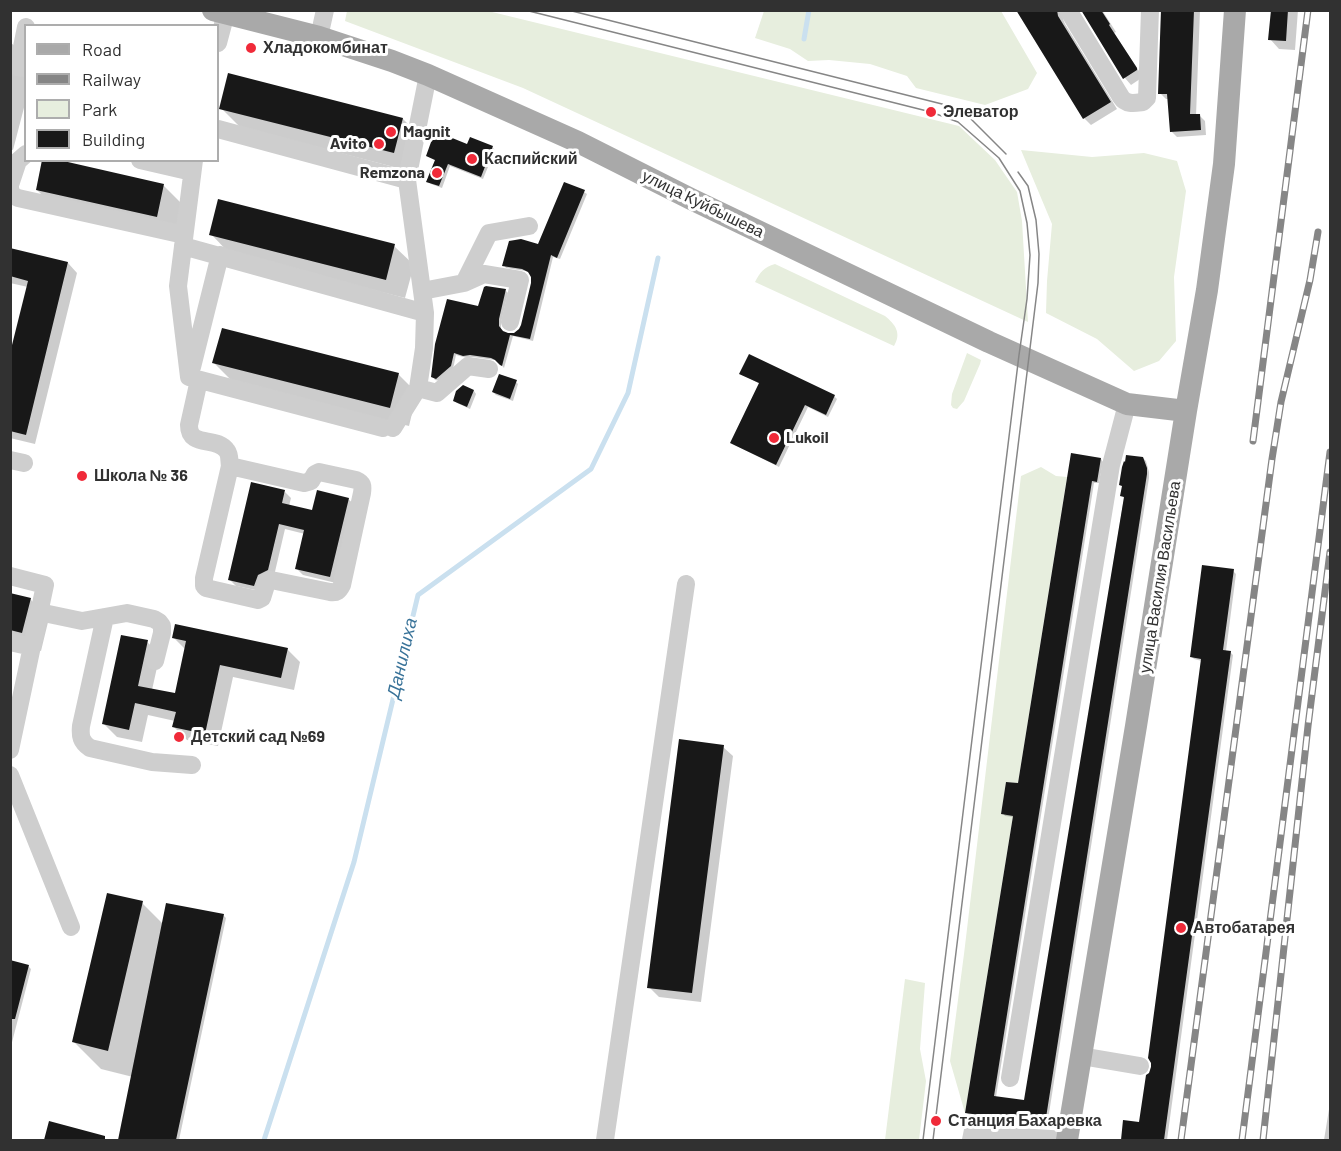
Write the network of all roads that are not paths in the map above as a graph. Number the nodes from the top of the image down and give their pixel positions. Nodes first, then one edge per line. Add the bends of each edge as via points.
1 (325, 10) edge
2 (1068, 10) edge
3 (1150, 10) edge
4 (1235, 10) edge
5 (219, 12) edge
6 (24, 36) edge
7 (319, 37) junction
8 (24, 68) edge
9 (428, 75) junction
10 (219, 129) edge
11 (24, 156) edge
12 (158, 162) edge
13 (193, 166) edge
14 (407, 180) junction
15 (11, 182) edge
16 (529, 226) dead end
17 (184, 241) junction
18 (220, 255) junction
19 (464, 283) junction
20 (422, 291) junction
21 (426, 313) junction
22 (510, 322) dead end
23 (489, 369) dead end
24 (194, 378) junction
25 (418, 388) junction
26 (1127, 404) junction
27 (1186, 411) junction
28 (230, 466) junction
29 (10, 576) edge
30 (686, 584) dead end
31 (39, 612) junction
32 (105, 617) junction
33 (10, 642) edge
34 (32, 647) junction
35 (155, 661) dead end
36 (16, 694) edge
37 (10, 750) edge
38 (192, 765) dead end
39 (10, 775) edge
40 (71, 927) dead end
41 (1081, 1056) junction
42 (1140, 1066) dead end
43 (1010, 1078) dead end
44 (605, 1140) edge
45 (970, 1140) edge
46 (1067, 1140) edge

1 - 7 lane
2 - 3 lane via 1121,97 1131,103 1147,98
4 - 27 main road, улица Василия Васильева via 1224,164
5 - 7 main road, улица Куйбышева
6 - 8 lane via 18,66
7 - 9 main road, улица Куйбышева
9 - 14 lane
9 - 26 main road, улица Куйбышева via 578,142 989,342
10 - 14 lane
11 - 15 lane via 18,161
12 - 13 lane
13 - 17 lane
14 - 20 lane
15 - 17 lane via 11,193 18,198
16 - 19 lane via 489,233
17 - 18 lane
17 - 24 lane via 178,286
18 - 21 lane
18 - 24 lane
19 - 20 lane
19 - 22 lane via 484,274 520,280
20 - 21 lane
21 - 25 lane
23 - 25 lane via 468,366 437,393
24 - 25 lane via 388,428
24 - 28 lane via 189,433 223,446 229,453
26 - 27 main road, улица Куйбышева
26 - 43 lane via 1111,465
27 - 41 main road, улица Василия Васильева
28 - 28 lane via 304,483 319,472 361,483 339,590 335,593 271,580 258,600 204,586
29 - 31 lane via 45,585
30 - 44 lane
31 - 32 lane via 82,621
31 - 34 lane
32 - 35 lane via 127,613 159,622 162,633
32 - 38 lane via 81,726 83,743 152,762
33 - 34 lane
34 - 36 lane
36 - 37 lane
39 - 40 lane
41 - 42 lane
41 - 46 main road, улица Василия Васильева
45 - 46 lane via 973,1130 1001,1136

